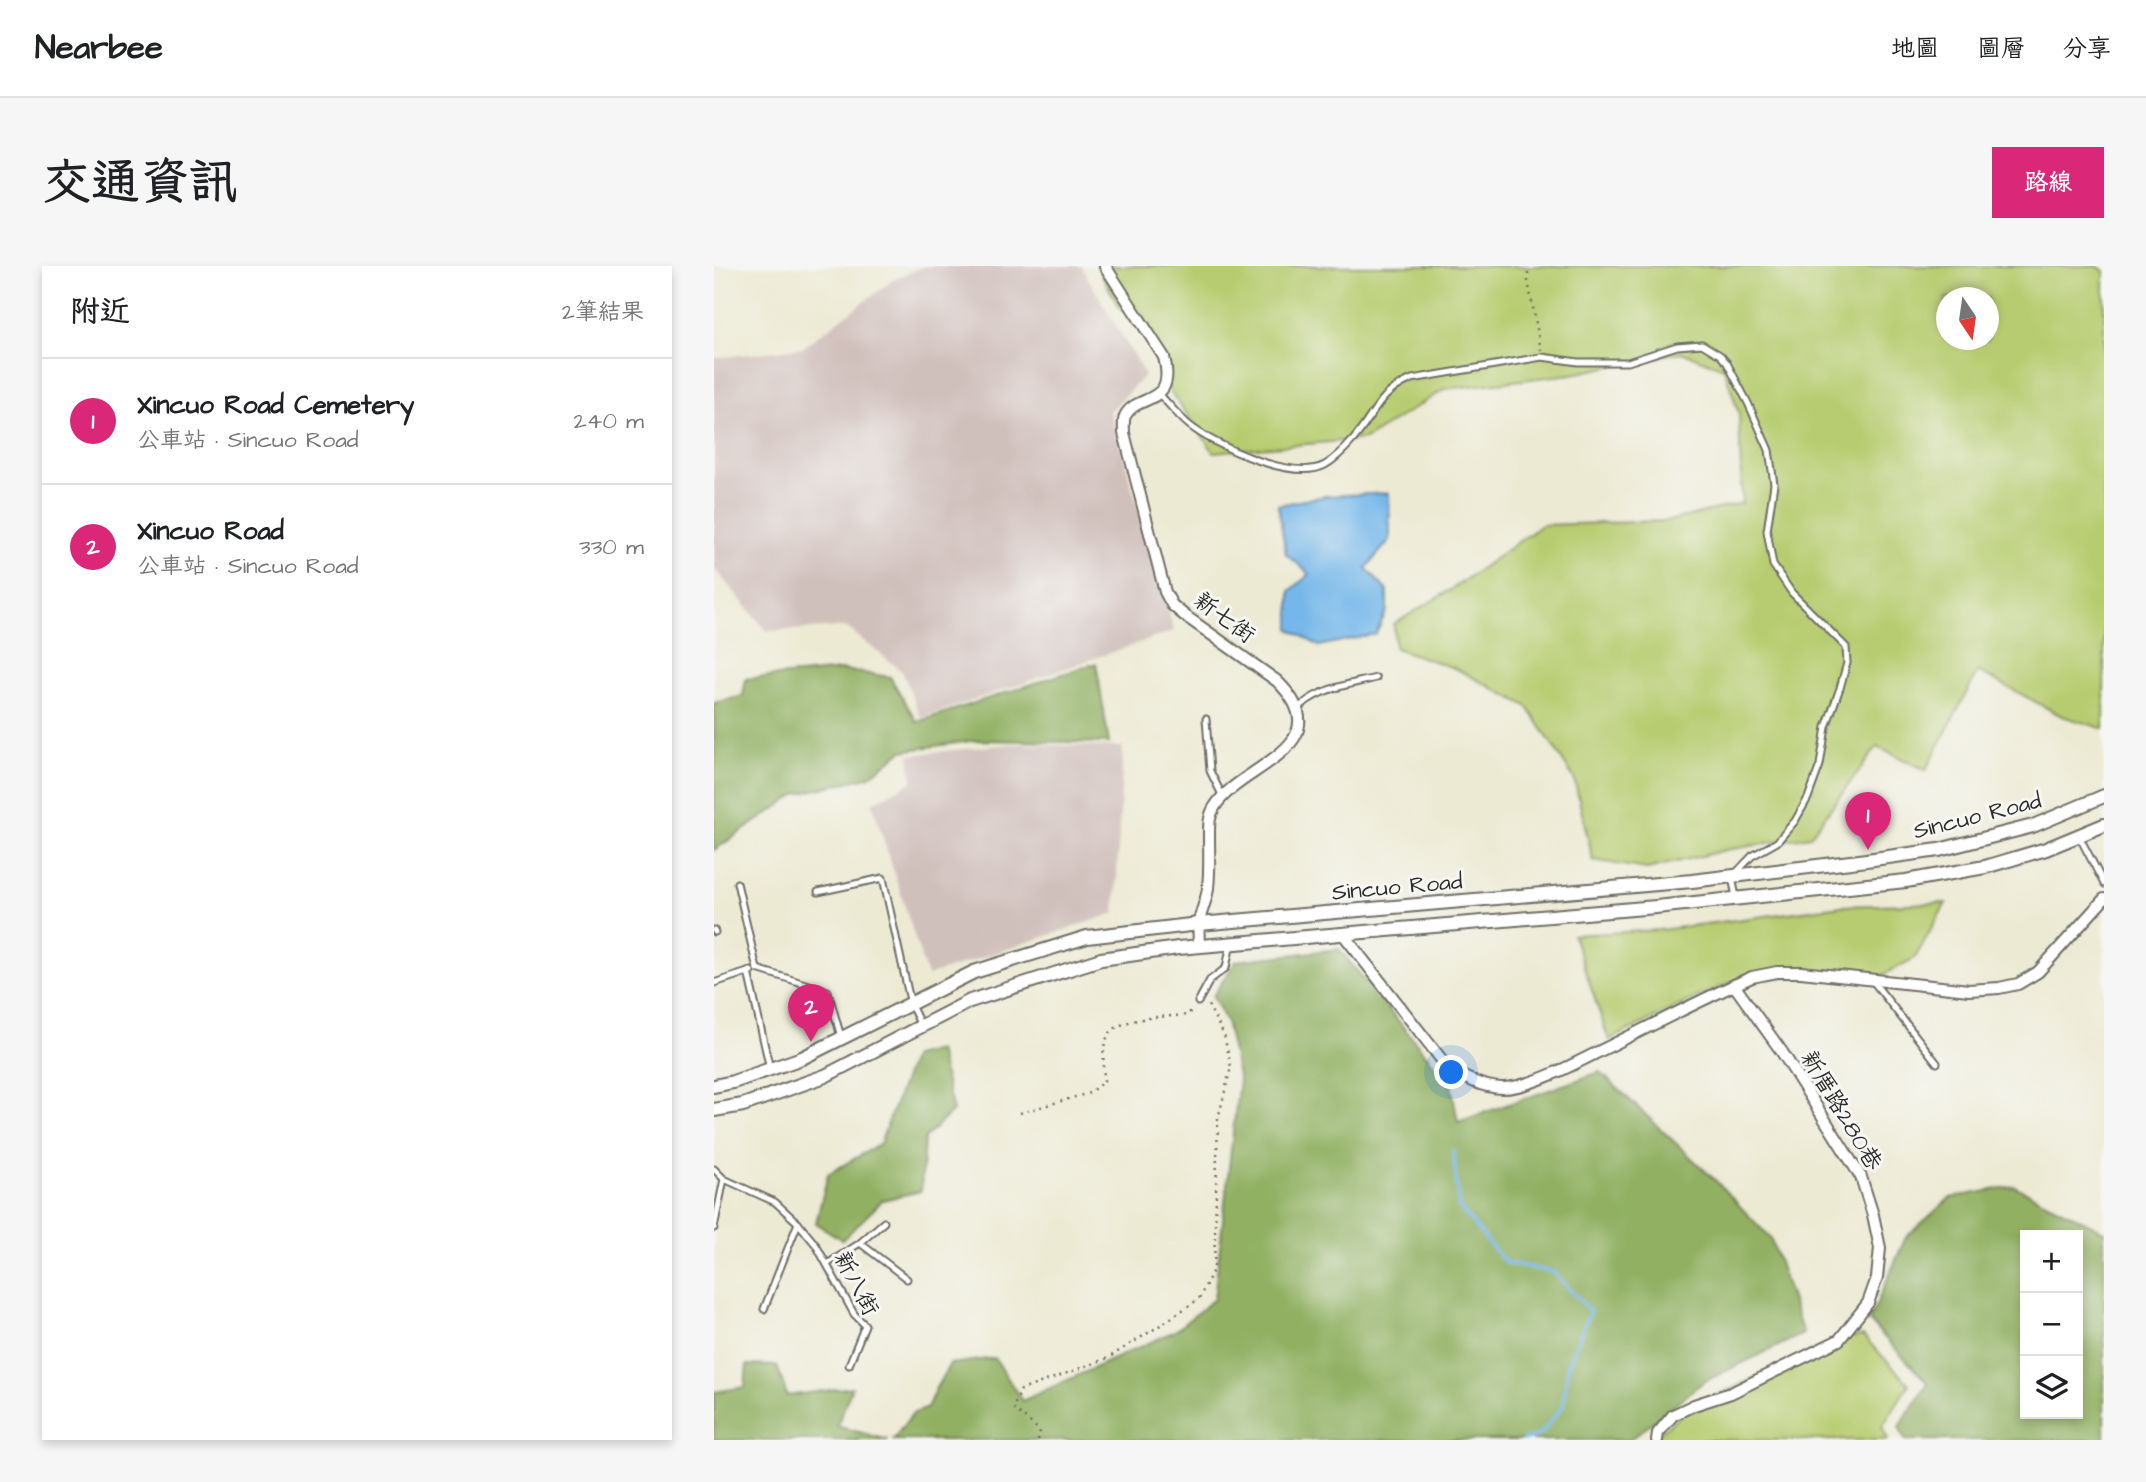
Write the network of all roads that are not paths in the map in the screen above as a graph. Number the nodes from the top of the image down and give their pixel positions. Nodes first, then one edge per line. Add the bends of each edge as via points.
1 (1105, 266) edge
2 (1159, 394) junction
3 (1376, 678) dead end
4 (1296, 711) junction
5 (1206, 719) dead end
6 (2104, 796) edge
7 (1223, 797) junction
8 (2104, 825) edge
9 (2079, 836) junction
10 (1731, 877) junction
11 (737, 883) dead end
12 (2104, 884) edge
13 (818, 892) dead end
14 (1737, 899) junction
15 (2104, 899) edge
16 (1298, 916) junction
17 (1199, 924) junction
18 (1343, 934) junction
19 (1298, 938) junction
20 (1231, 943) junction
21 (1199, 946) junction
22 (757, 968) junction
23 (748, 972) junction
24 (1872, 979) junction
25 (714, 983) edge
26 (1734, 985) junction
27 (1198, 1002) road end
28 (911, 1005) junction
29 (921, 1026) junction
30 (841, 1040) junction
31 (1937, 1063) dead end
32 (770, 1069) junction
33 (714, 1086) edge
34 (714, 1111) edge
35 (714, 1169) edge
36 (724, 1179) junction
37 (884, 1222) dead end
38 (798, 1223) junction
39 (714, 1228) edge
40 (860, 1243) junction
41 (827, 1264) junction
42 (907, 1279) dead end
43 (764, 1309) dead end
44 (849, 1365) dead end
45 (1657, 1440) edge

1 - 2 street via 1164,358 1167,379
2 - 4 street, 新七街 via 1126,414 1124,433 1165,592 1184,615 1277,681 1289,692
2 - 10 lane via 1188,424 1218,445 1274,465 1309,469 1325,465 1353,440 1381,400 1412,379 1542,357 1628,362 1677,346 1702,344 1720,355 1769,450 1774,484 1767,531 1773,565 1793,593 1846,646 1847,663 1808,798 1777,842 1752,856
3 - 4 lane via 1320,693
4 - 7 street via 1297,734 1289,747
5 - 7 lane via 1210,771
6 - 10 street, Sincuo Road via 2034,826 1939,850
7 - 17 street via 1209,822 1208,889
8 - 9 street, Sincuo Road
9 - 12 lane
9 - 14 street, Sincuo Road via 1972,869 1906,881
10 - 14 lane
10 - 16 street, Sincuo Road
11 - 22 lane
13 - 28 lane via 883,878
14 - 18 street, Sincuo Road
15 - 24 street via 2038,972 2018,984 1969,990
16 - 17 street, Sincuo Road
16 - 19 street
17 - 21 street
17 - 28 street, Sincuo Road via 1087,937 974,972
18 - 19 street, Sincuo Road
18 - 26 street via 1445,1064 1462,1076 1504,1088 1566,1068
19 - 20 street, Sincuo Road
20 - 21 street, Sincuo Road
20 - 27 lane via 1226,968 1210,980
21 - 29 street, Sincuo Road via 1101,959 970,1001
22 - 23 lane
22 - 30 lane via 828,991
23 - 25 lane
23 - 32 lane
24 - 26 street via 1777,972
24 - 31 lane
26 - 45 street, 新厝路280巷 via 1861,1177 1880,1248 1877,1278 1868,1303 1839,1340 1731,1393 1673,1415
28 - 29 lane
28 - 30 street, Sincuo Road
29 - 34 street, Sincuo Road via 825,1076
30 - 32 street, Sincuo Road
32 - 33 street, Sincuo Road
35 - 36 lane, 新八街
36 - 38 lane, 新八街 via 775,1202
36 - 39 lane
37 - 40 lane
38 - 41 lane, 新八街
38 - 43 lane
40 - 41 lane
40 - 42 lane
41 - 44 lane, 新八街 via 854,1314 865,1325

